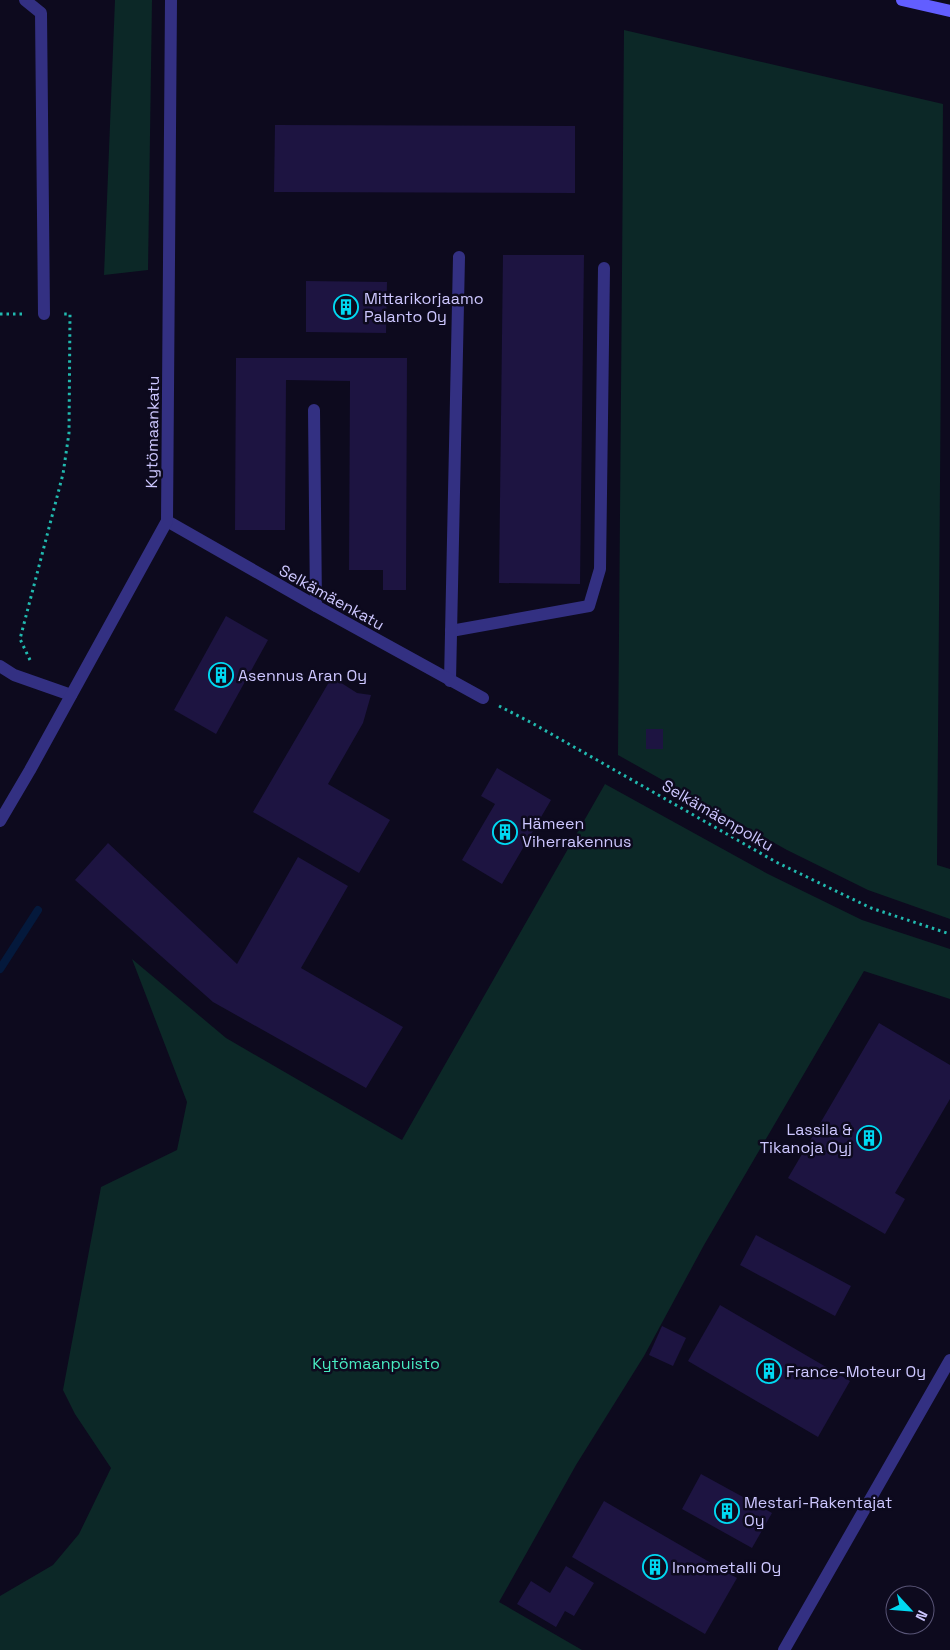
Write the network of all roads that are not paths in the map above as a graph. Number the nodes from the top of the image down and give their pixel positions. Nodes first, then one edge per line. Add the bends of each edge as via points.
1 (25, 0) edge
2 (171, 0) edge
3 (902, 0) edge
4 (950, 11) edge
5 (459, 257) dead end
6 (604, 268) dead end
7 (44, 314) road end
8 (314, 410) dead end
9 (167, 521) junction
10 (316, 606) junction
11 (451, 631) junction
12 (0, 666) edge
13 (450, 681) junction
14 (71, 696) junction
15 (483, 698) road end
16 (0, 821) edge
17 (950, 1362) edge
18 (784, 1650) edge

1 - 7 street via 41,13
2 - 9 street, Kytömaankatu
3 - 4 main road
5 - 11 street
6 - 11 street via 600,569 589,606
8 - 10 street
9 - 10 street, Selkämäenkatu
9 - 14 street, Kytömaankatu
10 - 13 street, Selkämäenkatu
11 - 13 street
12 - 14 street via 14,675
13 - 15 street, Selkämäenkatu
14 - 16 street, Kytömaankatu
17 - 18 street

